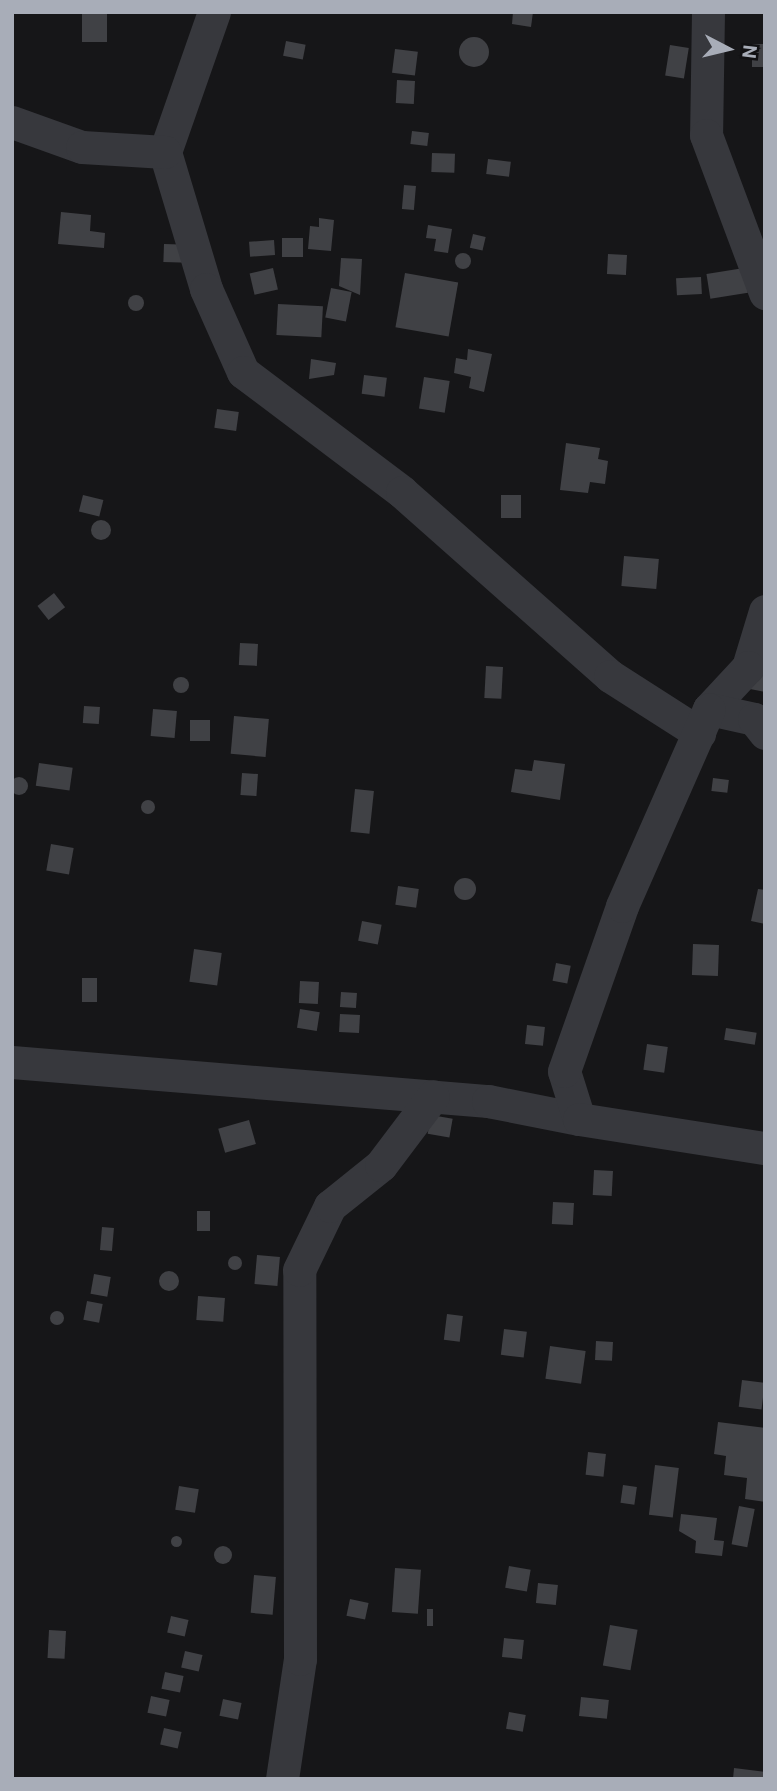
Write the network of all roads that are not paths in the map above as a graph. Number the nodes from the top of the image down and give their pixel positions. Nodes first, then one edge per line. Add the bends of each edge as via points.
1 (214, 12) edge
2 (708, 12) edge
3 (12, 122) edge
4 (165, 152) junction
5 (765, 293) edge
6 (765, 611) edge
7 (704, 721) junction
8 (765, 733) edge
9 (12, 1062) edge
10 (433, 1096) junction
11 (579, 1119) junction
12 (765, 1148) edge
13 (282, 1779) edge

1 - 4 street
2 - 5 street via 706,135
3 - 4 street via 82,147
4 - 7 street via 206,289 243,372 402,492 610,676
6 - 7 street via 748,667
7 - 8 street via 754,719
7 - 11 street via 622,906 564,1071
9 - 10 street
10 - 11 street
10 - 13 street via 381,1165 330,1206 299,1270 300,1659
11 - 12 street

